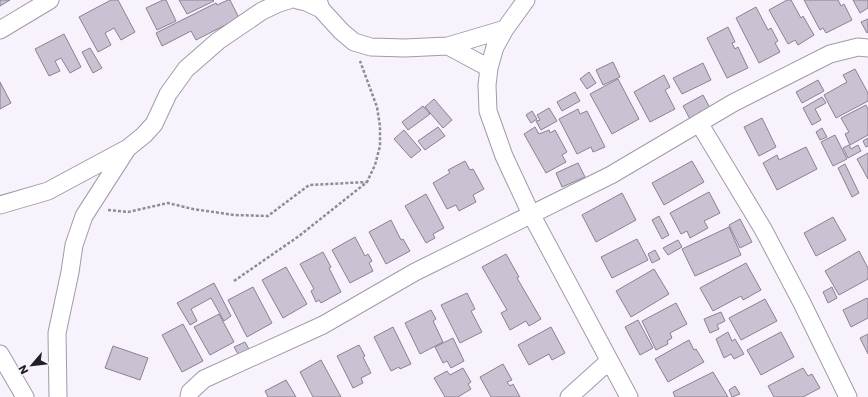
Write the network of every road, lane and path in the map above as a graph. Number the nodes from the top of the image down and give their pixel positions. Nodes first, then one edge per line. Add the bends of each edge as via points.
1 (50, 0) edge
2 (289, 0) edge
3 (297, 0) edge
4 (526, 0) edge
5 (319, 5) edge
6 (504, 29) junction
7 (0, 30) edge
8 (354, 42) junction
9 (448, 46) junction
10 (868, 48) edge
11 (489, 68) junction
12 (699, 123) junction
13 (128, 148) junction
14 (367, 182) junction
15 (0, 205) edge
16 (90, 207) junction
17 (531, 214) junction
18 (234, 281) dead end
19 (0, 354) edge
20 (609, 361) junction
21 (25, 397) edge
22 (58, 397) edge
23 (188, 397) edge
24 (569, 397) edge
25 (629, 397) edge
26 (848, 397) edge

1 - 7 street
2 - 13 street via 262,12 237,28 186,69 168,94 154,124
3 - 5 street
4 - 6 street
5 - 8 street
6 - 9 street
6 - 11 street
8 - 9 street via 372,47
8 - 14 path via 377,107 380,126 380,146
9 - 11 street
10 - 12 street via 858,47 830,54
11 - 17 street via 488,111 504,156
12 - 17 street via 611,175
12 - 26 street via 763,230
13 - 15 street via 48,191
13 - 16 street
14 - 16 path via 309,185 268,216 234,215 168,203 128,212
14 - 18 path via 299,236
16 - 22 street via 84,216 74,245 57,333
17 - 20 street
17 - 23 street via 415,272 323,325 204,380
19 - 21 street
20 - 24 street
20 - 25 street

